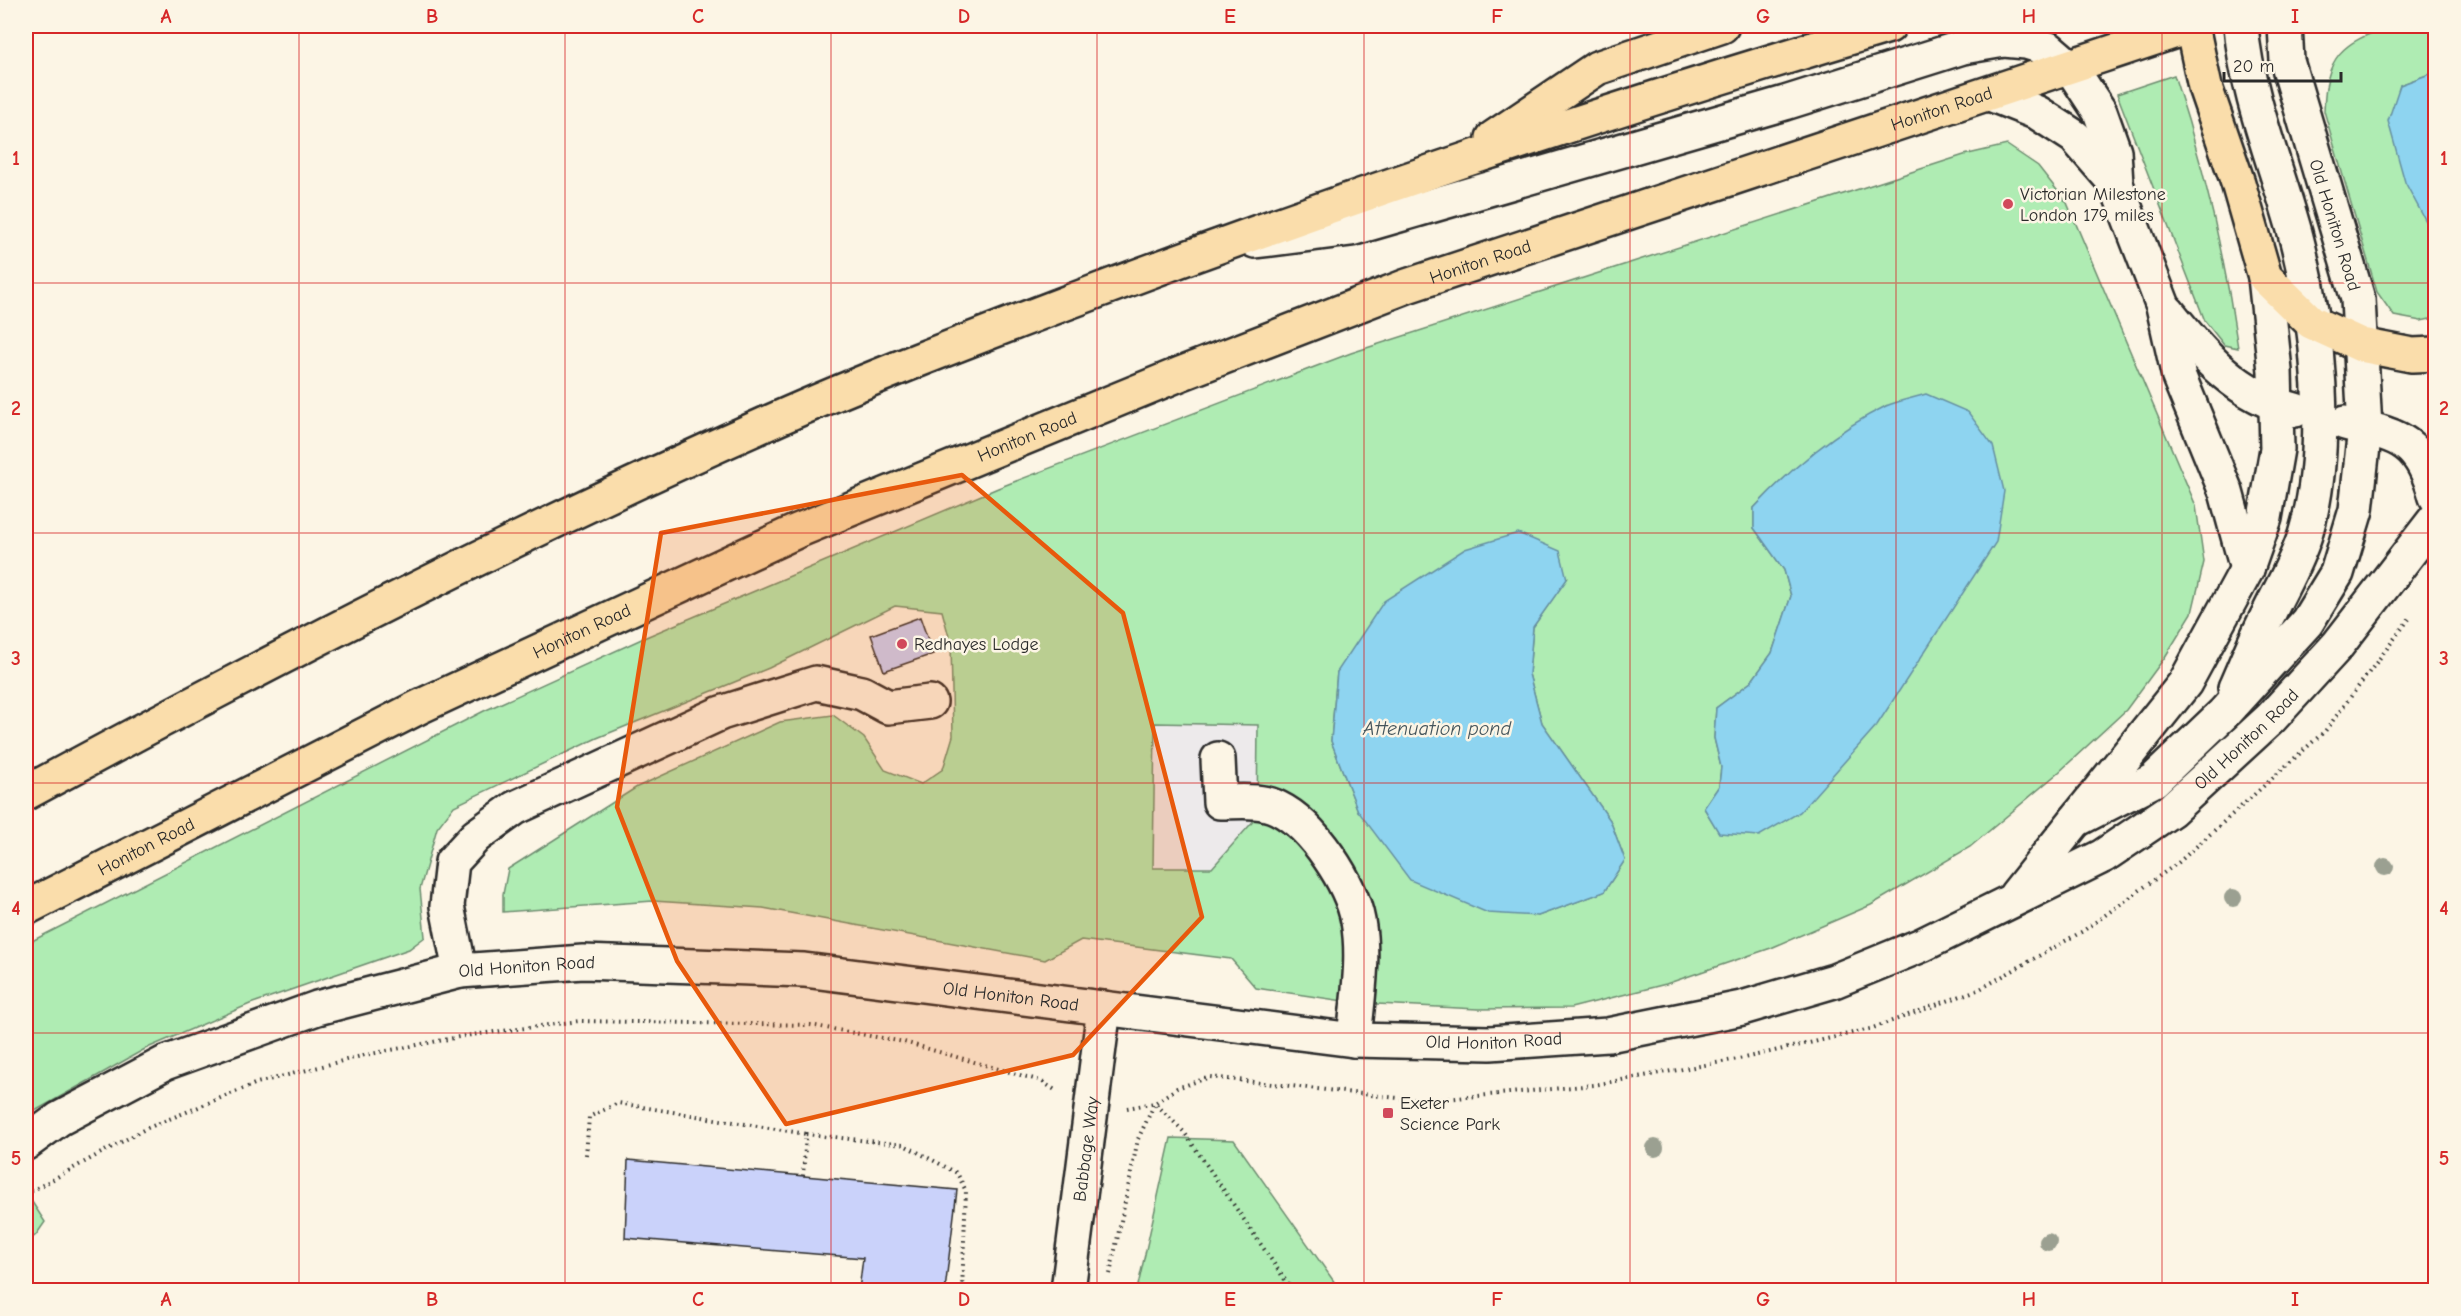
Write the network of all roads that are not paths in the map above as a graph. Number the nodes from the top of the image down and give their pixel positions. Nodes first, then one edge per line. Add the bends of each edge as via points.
1 (1722, 26) edge
2 (1889, 26) edge
3 (2192, 26) edge
4 (2241, 26) edge
5 (2285, 26) edge
6 (2071, 68) junction
7 (1990, 94) junction
8 (1459, 161) junction
9 (2116, 184) junction
10 (1221, 245) junction
11 (2265, 277) junction
12 (2163, 306) junction
13 (2311, 321) junction
14 (2361, 345) junction
15 (2436, 354) edge
16 (2277, 405) junction
17 (2320, 416) junction
18 (2365, 428) junction
19 (2436, 497) edge
20 (2436, 518) edge
21 (2247, 569) junction
22 (930, 702) dead end
23 (2223, 714) junction
24 (1218, 759) dead end
25 (26, 793) edge
26 (2076, 820) junction
27 (2009, 903) junction
28 (26, 908) edge
29 (460, 972) junction
30 (1104, 1008) junction
31 (1354, 1040) junction
32 (26, 1143) edge
33 (1068, 1290) edge

1 - 8 highway via 1596,68
2 - 8 highway
3 - 6 highway, Honiton Road
3 - 11 highway, Old Honiton Road via 2205,87
4 - 13 street, Old Honiton Road via 2248,79 2306,274
5 - 14 street, Old Honiton Road via 2287,62 2358,298
6 - 7 highway, Honiton Road
6 - 9 street via 2100,112 2114,151
6 - 10 street via 2049,49 2026,42 2004,40 1963,47 1351,229
7 - 9 street via 2038,113 2075,137
7 - 28 highway, Honiton Road via 1407,286 1180,374 830,518 419,707
8 - 10 highway
9 - 12 street
10 - 25 highway via 774,420 529,532 191,704
11 - 13 highway
11 - 16 street, Old Honiton Road
12 - 16 street via 2228,379
12 - 21 street via 2179,377 2226,492
13 - 14 highway
13 - 17 street, Old Honiton Road
14 - 15 highway via 2412,355
14 - 18 street, Old Honiton Road
16 - 17 street
16 - 21 street, Old Honiton Road via 2277,449 2265,518
17 - 18 street
17 - 23 street, Old Honiton Road via 2319,458 2306,533
18 - 19 street via 2396,436 2420,457
18 - 23 street, Old Honiton Road via 2356,510 2337,573 2307,622
20 - 27 street, Old Honiton Road via 2337,646 2271,718 2171,810 2103,856
21 - 26 street, Old Honiton Road via 2185,683
22 - 29 street via 888,706 862,693 816,683 721,712 515,808 476,836 452,862 447,906
23 - 26 street, Old Honiton Road via 2154,780
24 - 31 street via 1220,802 1258,802 1278,808 1299,823 1336,866 1358,921 1360,969
26 - 27 street, Old Honiton Road
27 - 31 street, Old Honiton Road via 1834,981 1719,1012 1608,1035 1490,1043
29 - 30 street, Old Honiton Road via 582,962 804,970
29 - 32 street, Old Honiton Road via 317,1008 165,1063 59,1119
30 - 31 street, Old Honiton Road
30 - 33 street, Babbage Way

